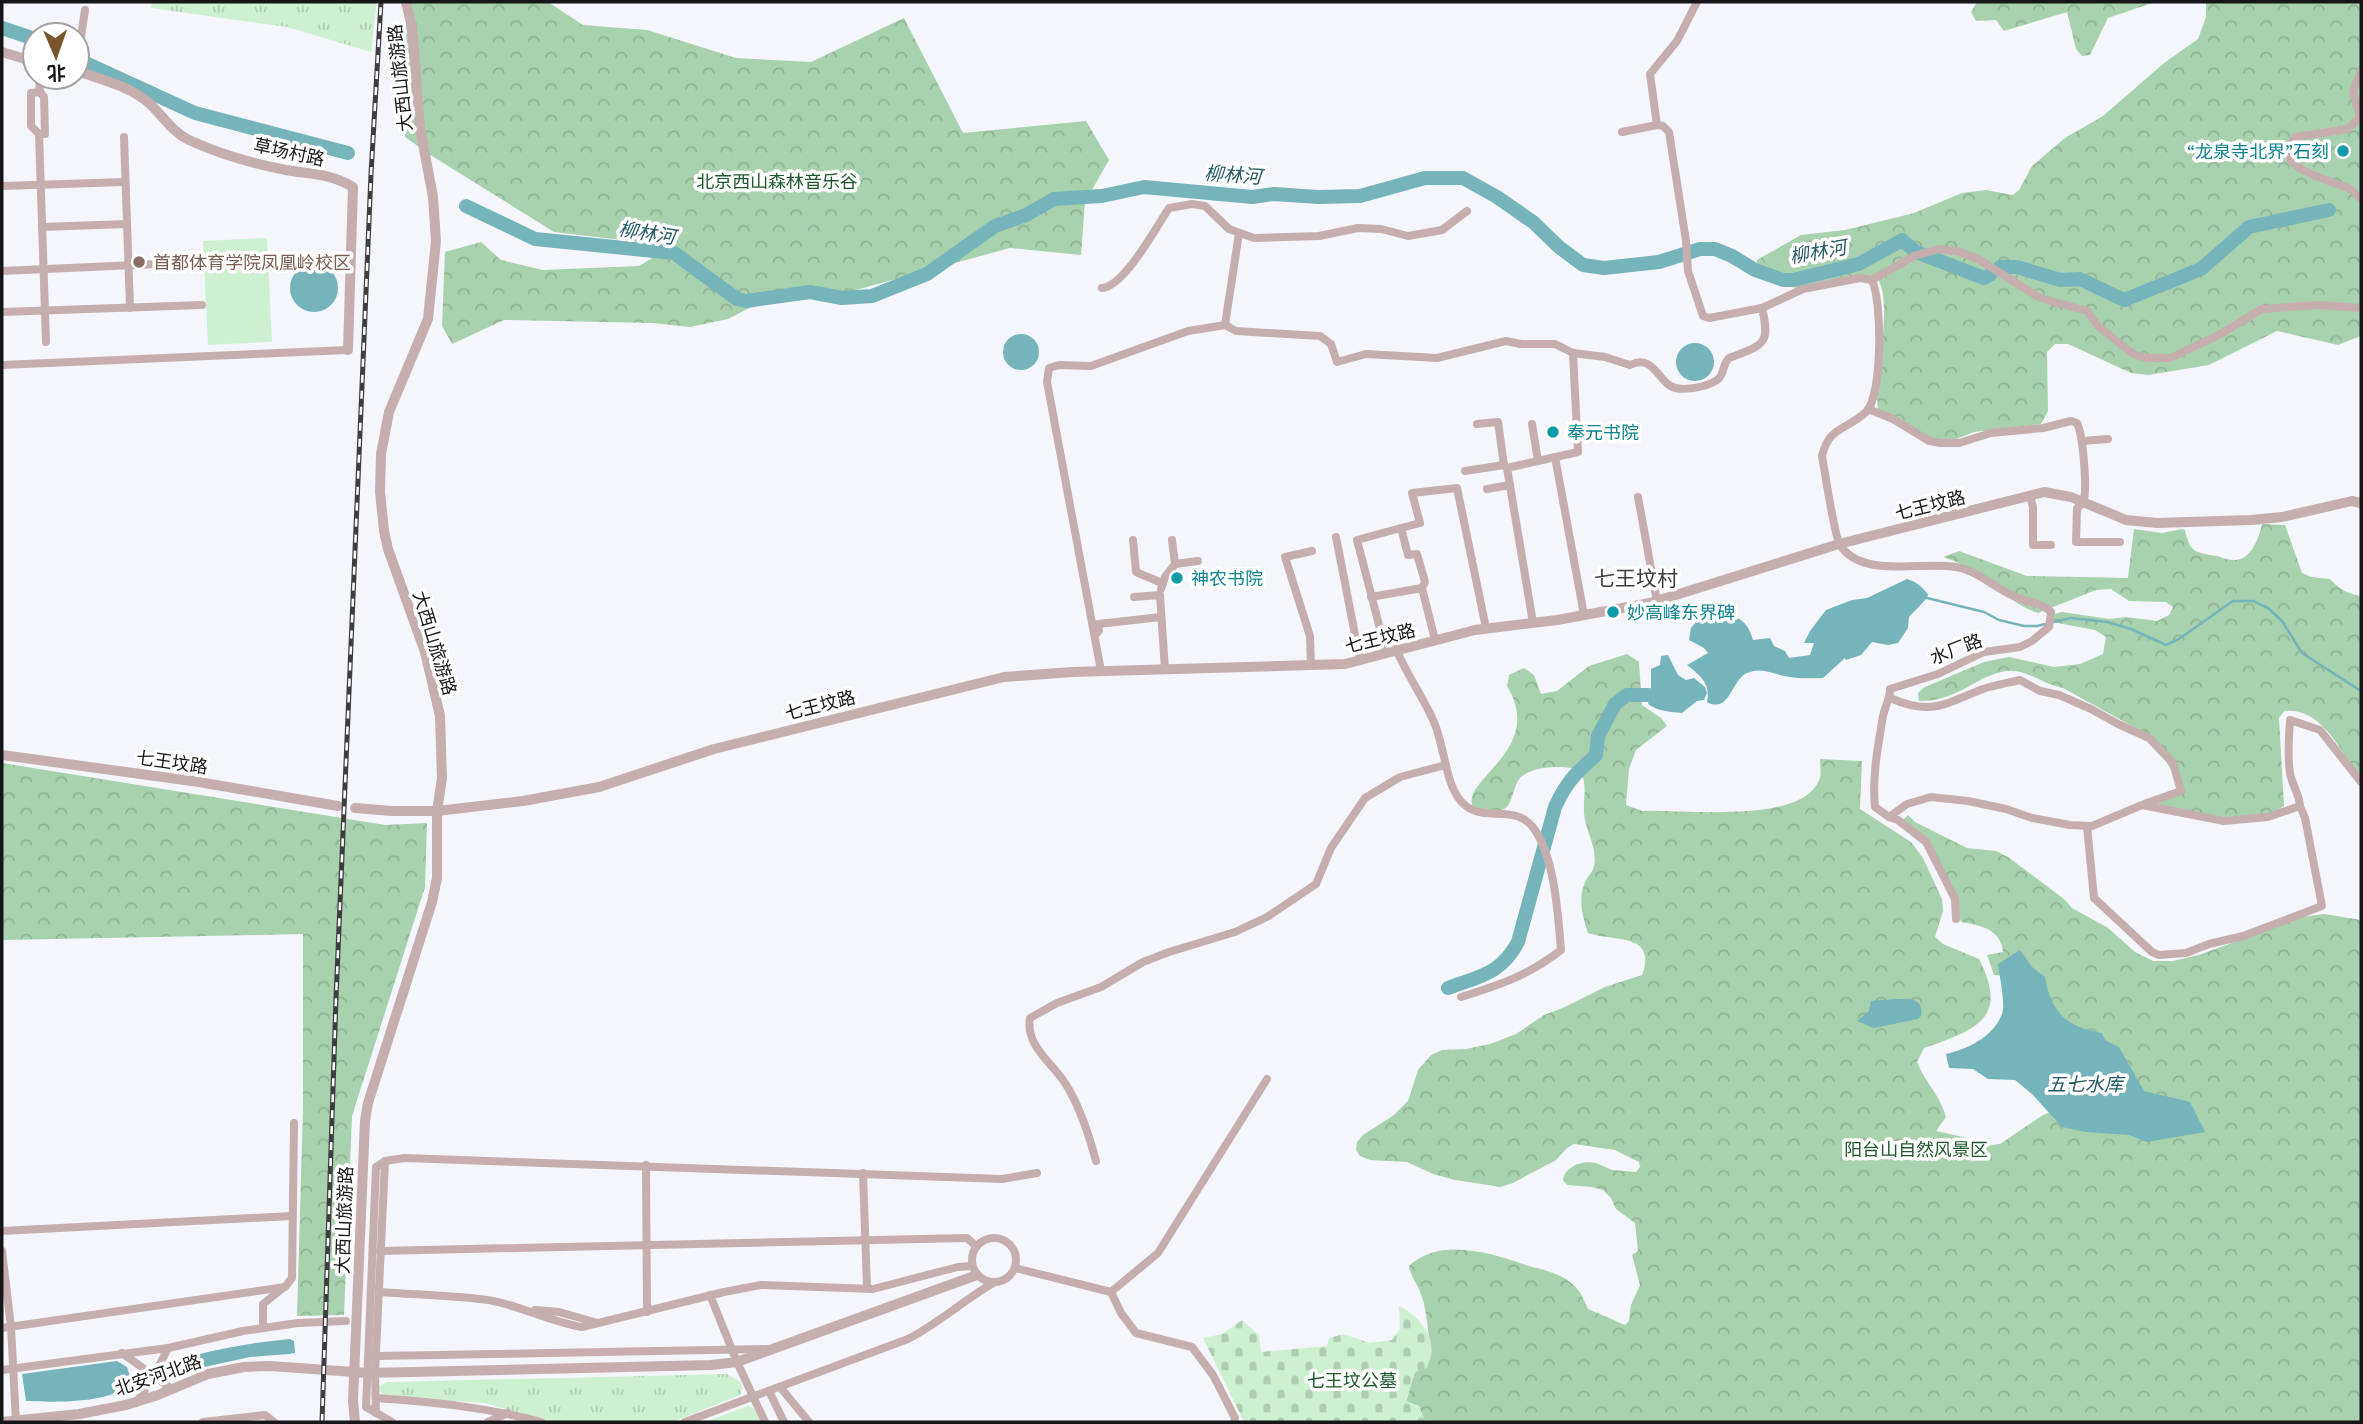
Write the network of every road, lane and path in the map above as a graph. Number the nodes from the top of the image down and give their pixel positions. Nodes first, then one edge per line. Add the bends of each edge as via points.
1 (406, 2) edge
2 (1698, 2) edge
3 (85, 10) dead end
4 (83, 21) edge
5 (2, 52) edge
6 (21, 58) edge
7 (2361, 70) edge
8 (91, 76) edge
9 (40, 92) joint
10 (1657, 125) junction
11 (1622, 132) dead end
12 (38, 134) junction
13 (124, 138) dead end
14 (125, 182) junction
15 (40, 185) junction
16 (2, 186) edge
17 (2361, 199) edge
18 (1467, 211) dead end
19 (127, 225) junction
20 (42, 227) junction
21 (1239, 233) junction
22 (202, 262) dead end
23 (128, 265) junction
24 (43, 269) junction
25 (2, 271) edge
26 (1872, 279) junction
27 (1102, 288) dead end
28 (202, 306) dead end
29 (130, 308) junction
30 (1762, 308) junction
31 (2361, 309) edge
32 (45, 311) junction
33 (2, 312) edge
34 (1225, 325) junction
35 (46, 342) dead end
36 (348, 351) joint
37 (1573, 353) junction
38 (2, 365) edge
39 (1868, 409) junction
40 (1477, 424) dead end
41 (1532, 424) dead end
42 (2108, 439) dead end
43 (2082, 441) junction
44 (1555, 457) junction
45 (1538, 461) junction
46 (1506, 467) junction
47 (1465, 471) dead end
48 (1510, 485) junction
49 (1487, 489) dead end
50 (2030, 496) junction
51 (1638, 497) dead end
52 (2083, 503) junction
53 (2361, 503) edge
54 (1401, 528) junction
55 (1336, 537) dead end
56 (1133, 540) dead end
57 (1172, 540) dead end
58 (2120, 542) dead end
59 (1839, 544) junction
60 (2051, 545) dead end
61 (1312, 551) dead end
62 (1198, 561) dead end
63 (1175, 564) junction
64 (1162, 583) junction
65 (1422, 587) junction
66 (1160, 595) junction
67 (1134, 597) dead end
68 (1371, 597) junction
69 (1657, 601) junction
70 (1584, 615) junction
71 (1161, 617) junction
72 (1533, 623) junction
73 (1486, 628) junction
74 (1095, 635) junction
75 (1435, 640) junction
76 (1391, 651) junction
77 (1360, 660) junction
78 (1311, 665) junction
79 (1165, 670) junction
80 (1101, 671) junction
81 (1890, 698) junction
82 (2, 755) edge
83 (1446, 765) junction
84 (2361, 782) edge
85 (2141, 805) junction
86 (338, 806) dead end
87 (2300, 806) junction
88 (355, 808) dead end
89 (437, 811) junction
90 (1889, 817) junction
91 (2087, 826) junction
92 (1956, 919) dead end
93 (1461, 997) dead end
94 (1268, 1079) dead end
95 (294, 1123) dead end
96 (385, 1161) junction
97 (1096, 1161) dead end
98 (646, 1165) junction
99 (863, 1173) junction
100 (1037, 1173) dead end
101 (292, 1216) junction
102 (2, 1231) edge
103 (864, 1240) junction
104 (646, 1245) junction
105 (976, 1246) junction
106 (2, 1251) edge
107 (380, 1251) junction
108 (1015, 1268) junction
109 (975, 1270) junction
110 (995, 1282) junction
111 (285, 1287) junction
112 (867, 1288) junction
113 (379, 1292) junction
114 (1111, 1292) junction
115 (710, 1295) junction
116 (648, 1312) junction
117 (371, 1320) junction
118 (346, 1321) dead end
119 (359, 1321) dead end
120 (6, 1327) edge
121 (263, 1328) junction
122 (168, 1348) junction
123 (732, 1349) junction
124 (769, 1349) junction
125 (122, 1353) junction
126 (377, 1356) junction
127 (737, 1362) junction
128 (14, 1368) junction
129 (2, 1370) edge
130 (354, 1372) junction
131 (371, 1373) junction
132 (154, 1376) junction
133 (780, 1387) junction
134 (173, 1389) junction
135 (769, 1391) junction
136 (753, 1397) junction
137 (376, 1398) junction
138 (136, 1403) junction
139 (376, 1413) junction
140 (508, 1413) junction
141 (16, 1421) edge
142 (690, 1421) edge
143 (2, 1422) edge
144 (203, 1422) edge
145 (274, 1422) edge
146 (355, 1422) edge
147 (391, 1422) edge
148 (488, 1422) edge
149 (541, 1422) edge
150 (765, 1422) edge
151 (783, 1422) edge
152 (809, 1422) edge
153 (1234, 1422) edge

1 - 89 street, 大西山旅游路 via 436,241 428,319 389,412 380,492 388,549 434,684 442,747
2 - 10 street via 1677,41 1650,74
3 - 4 street
5 - 6 street
7 - 17 street via 2353,92 2360,117 2348,129 2296,137 2288,154 2294,165 2351,189
8 - 36 street, 草场村路 via 129,89 186,139 281,169 336,177 353,187
9 - 12 street via 45,134
9 - 12 street via 31,93 31,126
10 - 11 street
10 - 30 street via 1669,132 1688,271 1703,316
12 - 15 street
13 - 14 street
14 - 15 street
14 - 19 street
15 - 16 street
15 - 20 street
18 - 21 street via 1442,230 1408,236 1358,228 1319,236 1254,238
19 - 20 street
19 - 23 street
20 - 24 street
21 - 27 street via 1205,206 1169,208 1121,278
21 - 34 street
22 - 23 street
23 - 24 street
23 - 29 street
24 - 25 street
24 - 32 street
26 - 30 street via 1803,289
26 - 31 street via 1914,256 1948,249 1971,256 2040,298 2087,310 2098,326 2129,351 2150,358 2170,358 2262,309 2318,305
26 - 39 street via 1878,291 1878,337 1876,390
28 - 29 street
29 - 32 street
30 - 37 street via 1766,337 1758,346 1725,361 1722,375 1704,386 1676,388 1653,365
32 - 33 street
32 - 35 street
34 - 37 street via 1236,331 1320,336 1331,344 1337,362 1366,354 1437,358 1506,341 1555,344
34 - 74 street via 1188,331 1091,366 1049,368 1046,382
36 - 38 street
37 - 44 street via 1578,452
39 - 43 street via 1941,443 2071,421 2079,426
39 - 59 street via 1836,430 1825,443 1822,456
40 - 46 street via 1498,422
41 - 45 street
42 - 43 street
43 - 52 street
44 - 45 street
44 - 70 street
45 - 46 street
46 - 47 street
46 - 48 street
48 - 49 street
48 - 72 street
50 - 52 street, 七王坟路 via 2045,492
50 - 59 street, 七王坟路
50 - 60 street via 2033,545
51 - 69 street
52 - 53 street, 七王坟路 via 2126,520 2157,523 2282,517 2352,501
52 - 58 street via 2077,508 2076,542
54 - 65 street via 1408,555 1418,554 1425,582
54 - 68 street via 1356,540
54 - 73 street via 1420,523 1412,493 1457,488
55 - 77 street
56 - 64 street via 1136,572
57 - 63 street
59 - 69 street, 七王坟路
59 - 81 street, 水厂路 via 1855,560 1873,566 1959,567 2051,612 2049,627 2032,641 1984,652 1938,674 1889,689
61 - 78 street via 1285,557 1310,636
62 - 63 street
63 - 64 street
64 - 66 street
65 - 68 street
65 - 75 street
66 - 67 street
66 - 71 street
68 - 76 street
69 - 70 street, 七王坟路
70 - 72 street, 七王坟路
71 - 74 street via 1098,624
71 - 79 street
72 - 73 street, 七王坟路
73 - 75 street, 七王坟路
74 - 80 street
75 - 76 street, 七王坟路
76 - 77 street, 七王坟路
76 - 83 street via 1422,697
77 - 78 street, 七王坟路
78 - 79 street, 七王坟路
79 - 80 street, 七王坟路
80 - 89 street, 七王坟路 via 1004,677 714,749 599,787
81 - 85 street via 1909,706 1942,706 2020,680 2059,695 2149,738 2173,763 2181,791
81 - 90 street via 1884,709 1873,790 1875,807
82 - 86 street, 七王坟路
83 - 93 street via 1457,798 1470,810 1519,817 1535,828 1547,858 1561,950 1504,984
83 - 97 street via 1400,777 1365,798 1331,848 1316,884 1267,917 1143,962 1101,987 1030,1018 1028,1027 1037,1049 1065,1082
84 - 87 street via 2320,730 2291,720 2287,748
85 - 87 street via 2224,821 2268,817
85 - 91 street
87 - 91 street via 2322,906 2186,953 2152,952 2094,898
88 - 89 street, 七王坟路
89 - 130 street, 大西山旅游路 via 437,878 432,902 365,1121
90 - 91 street via 1907,804 1931,797
90 - 92 street via 1926,842 1955,898
94 - 114 street via 1158,1253
95 - 101 street
96 - 98 street
96 - 107 street
96 - 117 street via 376,1167
98 - 99 street
98 - 104 street
99 - 100 street via 1002,1179
99 - 103 street
101 - 102 street
101 - 111 street via 292,1278
103 - 104 street
103 - 105 street via 967,1238
103 - 112 street
104 - 107 street
104 - 116 street
105 - 108 street via 993,1238 1005,1240 1015,1252
105 - 109 street via 972,1255
106 - 120 street
107 - 113 street
108 - 110 street via 1007,1278
108 - 114 street
109 - 110 street via 986,1281
109 - 112 street via 958,1267
109 - 124 street, 北安河北路
110 - 133 street via 908,1339
111 - 120 street
111 - 121 street via 263,1304
112 - 115 street via 761,1286
113 - 116 street via 492,1301 601,1324
113 - 126 street
114 - 153 street via 1136,1333 1192,1347 1222,1392
115 - 116 street
115 - 123 street
117 - 119 street
117 - 131 street
118 - 121 street
120 - 128 street
121 - 122 street
122 - 125 street
122 - 132 street
123 - 124 street
123 - 126 street
123 - 127 street
124 - 127 street, 北安河北路
125 - 128 street
125 - 132 street
126 - 131 street
127 - 131 street, 北安河北路
127 - 136 street
128 - 129 street
128 - 141 street
130 - 131 street, 北安河北路
130 - 134 street, 北安河北路 via 244,1367 208,1374
130 - 146 street, 大西山旅游路
131 - 137 street
131 - 139 street via 366,1408
132 - 134 street
132 - 138 street
133 - 135 street
133 - 152 street
134 - 138 street, 北安河北路
135 - 136 street
135 - 151 street
136 - 142 street
136 - 150 street
137 - 139 street
137 - 140 street
138 - 141 street, 北安河北路
139 - 147 street
140 - 148 street
140 - 149 street
141 - 143 street, 北安河北路
144 - 145 street via 265,1415

